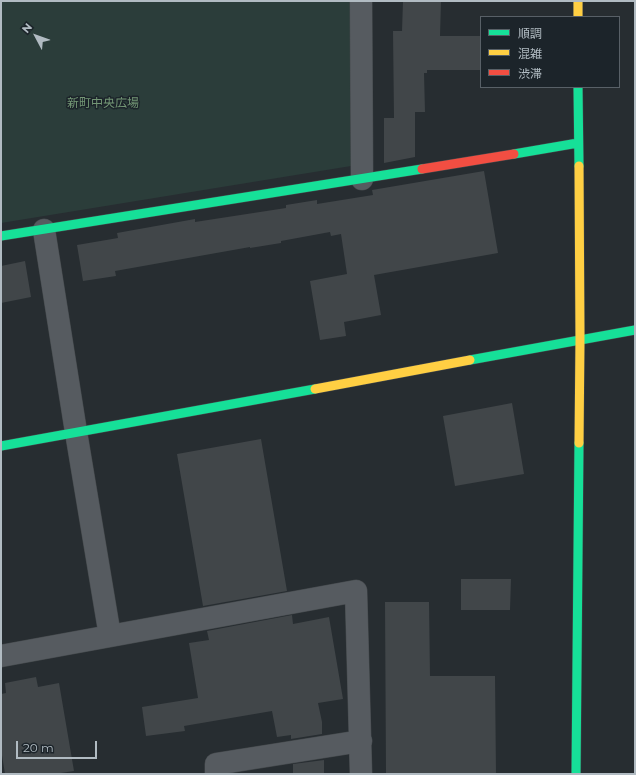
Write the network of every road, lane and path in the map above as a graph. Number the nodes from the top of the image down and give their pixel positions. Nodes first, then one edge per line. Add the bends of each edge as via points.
1 (361, 1) edge
2 (578, 1) edge
3 (578, 16) edge
4 (578, 88) edge
5 (578, 143) junction
6 (362, 179) junction
7 (44, 230) junction
8 (1, 236) edge
9 (635, 330) edge
10 (580, 339) junction
11 (76, 432) junction
12 (1, 446) edge
13 (110, 636) junction
14 (1, 656) edge
15 (360, 740) junction
16 (216, 774) edge
17 (361, 774) edge
18 (576, 774) edge

1 - 6 street
2 - 3 street
4 - 5 street
5 - 6 street
5 - 10 street
6 - 7 street
7 - 8 street
7 - 11 street
9 - 10 street
10 - 11 street
10 - 18 street
11 - 12 street
11 - 13 street
13 - 14 street
13 - 15 street via 356,591
15 - 16 street via 216,764
15 - 17 street

